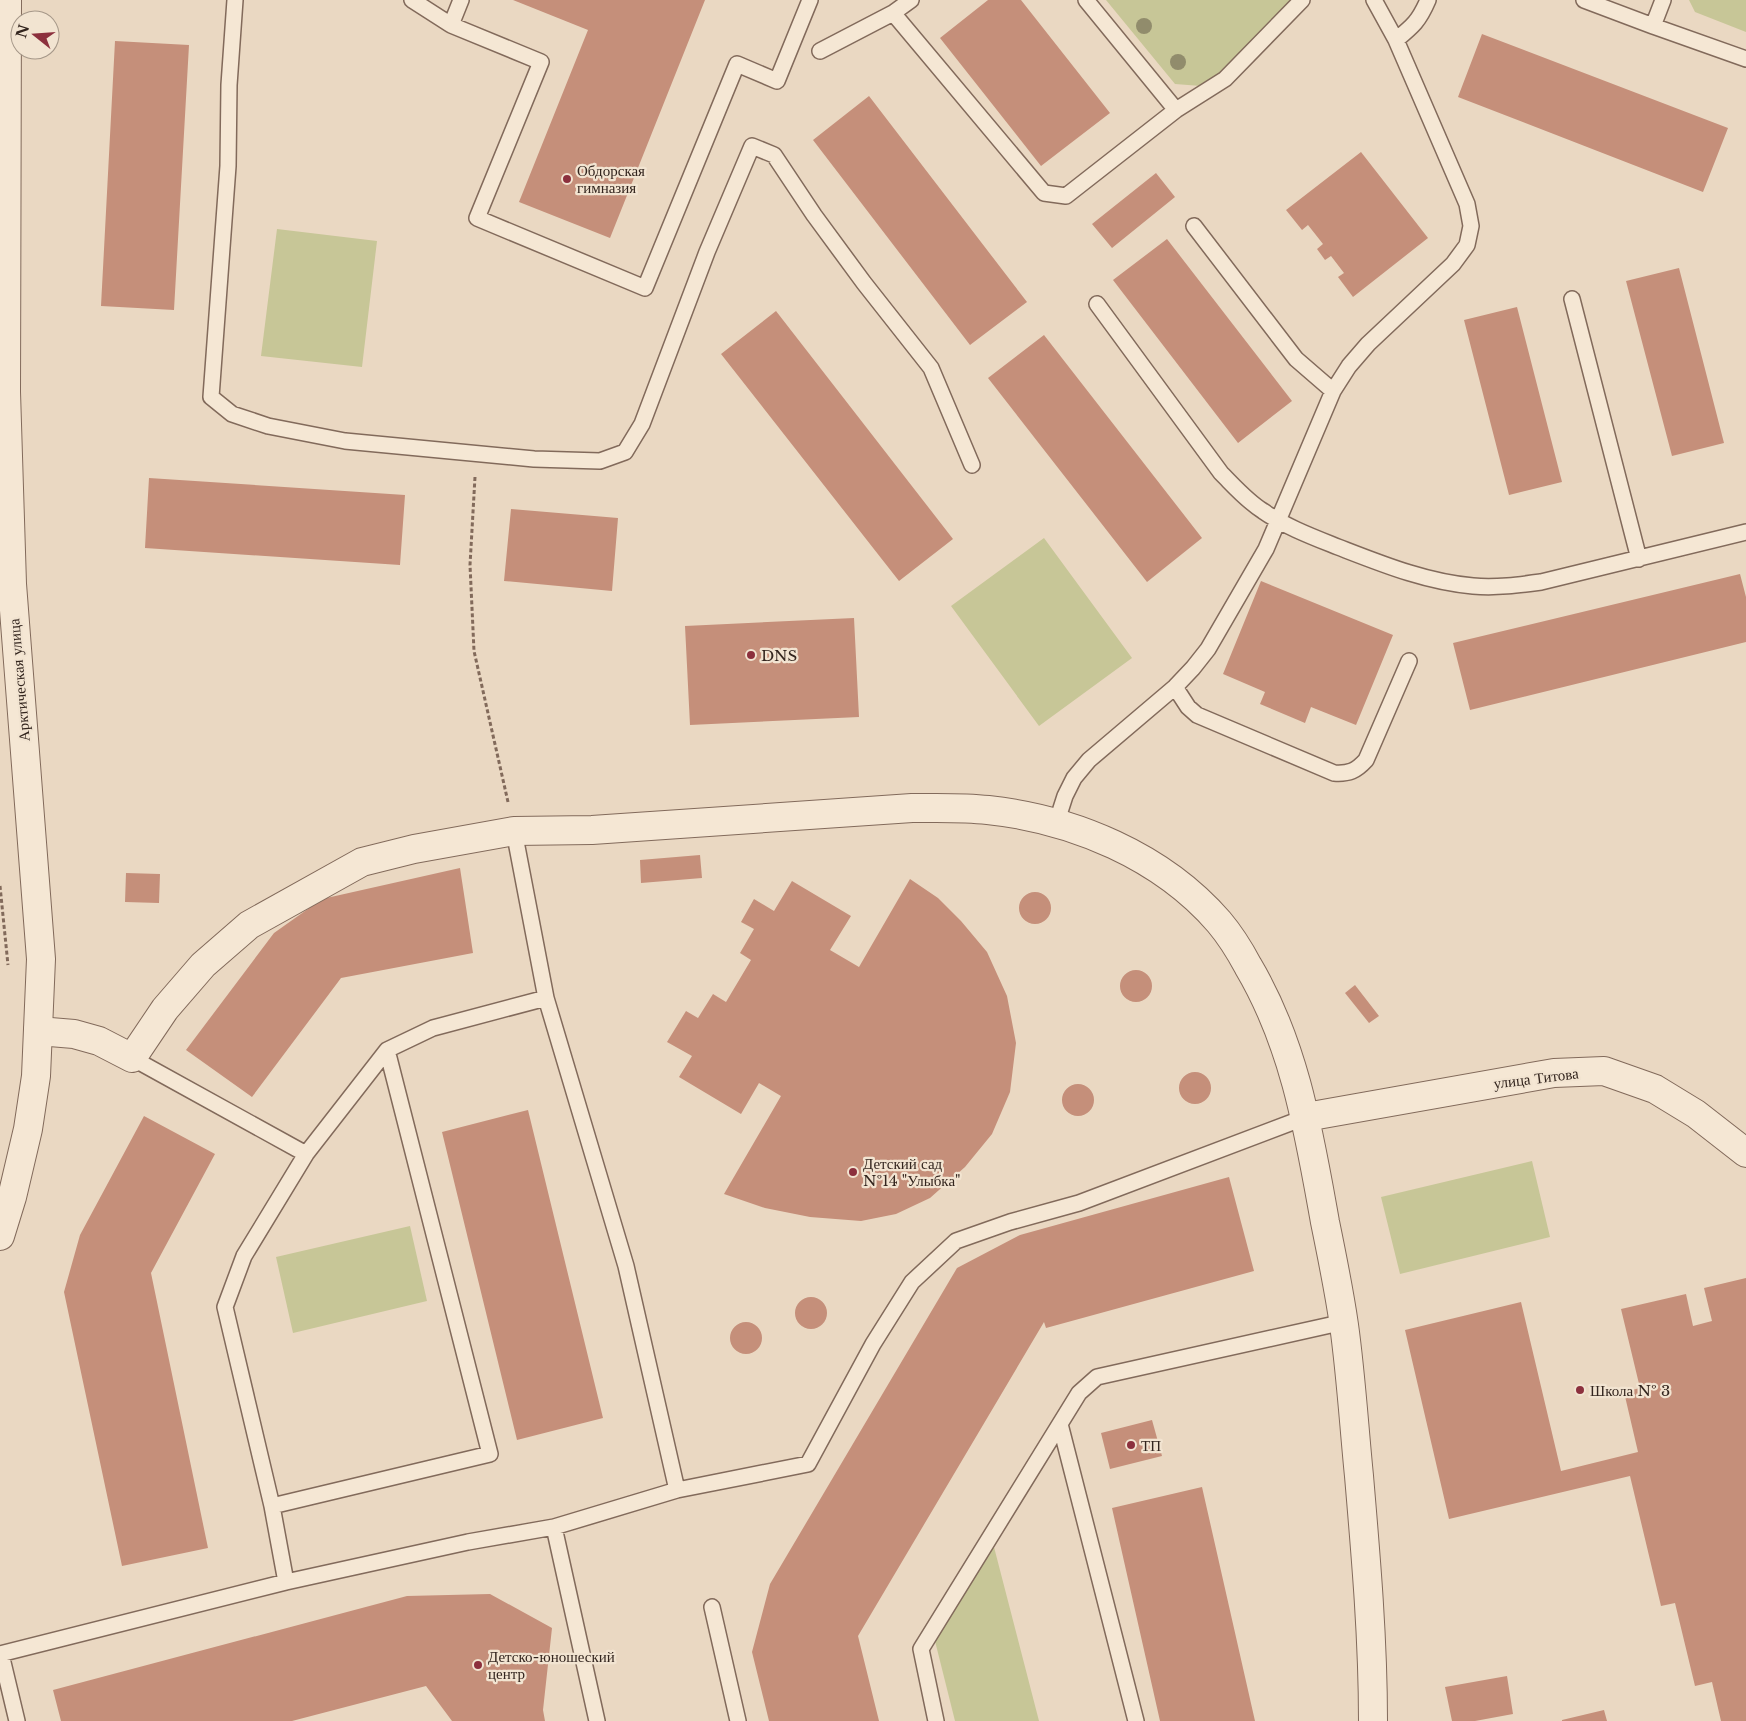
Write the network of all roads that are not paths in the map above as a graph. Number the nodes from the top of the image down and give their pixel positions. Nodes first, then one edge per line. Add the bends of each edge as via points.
1 (7, 0) edge
2 (234, 0) edge
3 (412, 0) edge
4 (461, 0) edge
5 (810, 0) edge
6 (911, 0) edge
7 (1086, 0) edge
8 (1302, 0) edge
9 (1374, 0) edge
10 (1428, 0) edge
11 (1584, 0) edge
12 (1664, 0) edge
13 (893, 13) junction
14 (450, 25) junction
15 (1653, 26) junction
16 (1396, 40) junction
17 (820, 51) dead end
18 (1746, 59) edge
19 (1176, 110) junction
20 (1194, 226) dead end
21 (1572, 299) dead end
22 (1097, 304) dead end
23 (1333, 391) junction
24 (972, 465) dead end
25 (1279, 521) junction
26 (1746, 532) edge
27 (1638, 559) junction
28 (1409, 661) dead end
29 (1175, 688) junction
30 (1056, 824) junction
31 (514, 831) junction
32 (546, 998) junction
33 (38, 1031) junction
34 (387, 1050) junction
35 (132, 1058) junction
36 (1306, 1117) junction
37 (1746, 1153) edge
38 (306, 1154) junction
39 (0, 1236) edge
40 (1344, 1322) junction
41 (1060, 1424) junction
42 (677, 1490) junction
43 (272, 1506) junction
44 (554, 1528) junction
45 (286, 1582) junction
46 (712, 1607) dead end
47 (0, 1654) edge
48 (17, 1721) edge
49 (597, 1721) edge
50 (738, 1721) edge
51 (936, 1721) edge
52 (1136, 1721) edge
53 (1373, 1721) edge

1 - 33 street, Арктическая улица via 6,392 12,584 41,959
2 - 24 lane via 228,166 211,397 232,414 277,428 345,441 476,454 600,461 625,452 642,424 707,252 752,146 774,155 864,284 931,368
3 - 14 lane
4 - 14 lane
5 - 14 lane via 776,80 737,64 645,288 476,218 541,62
6 - 13 lane
7 - 19 lane
8 - 19 lane via 1225,79
9 - 16 lane
10 - 16 lane via 1421,16
11 - 15 lane
12 - 15 lane
13 - 17 lane
13 - 19 lane via 1044,193 1066,196
15 - 18 lane
16 - 23 lane via 1467,204 1469,236 1467,245 1453,264 1368,344 1348,366
20 - 23 lane via 1296,359
21 - 27 lane
22 - 25 lane via 1222,473 1261,510
23 - 25 lane
25 - 27 lane via 1409,573 1473,586 1541,582
25 - 29 lane via 1220,631
26 - 27 lane
28 - 29 lane via 1366,760 1358,769 1346,774 1334,773 1197,715
29 - 30 lane via 1089,760 1069,787
30 - 31 street via 989,810 955,807 592,830
30 - 36 street via 1115,845 1154,868 1185,890 1219,922 1262,990 1292,1067
31 - 32 lane
31 - 35 street via 362,862 249,925 203,965 166,1009
32 - 34 lane via 433,1028
32 - 42 lane via 626,1266
33 - 35 street via 74,1034 99,1041
33 - 39 street, Арктическая улица via 36,1076 28,1129
34 - 38 lane
34 - 43 lane via 490,1454
35 - 38 lane
36 - 37 street, улица Титова via 1545,1074 1604,1071 1655,1090 1696,1114
36 - 40 street
36 - 42 lane via 1079,1203 956,1241 912,1282 873,1344 808,1464
38 - 43 lane via 244,1256 225,1307
40 - 41 lane via 1097,1377 1079,1393
40 - 53 street via 1364,1533
41 - 51 lane via 921,1650
41 - 52 lane
42 - 44 lane
43 - 45 lane
44 - 45 lane via 468,1542
44 - 49 lane
45 - 47 lane
46 - 50 lane
47 - 48 lane

